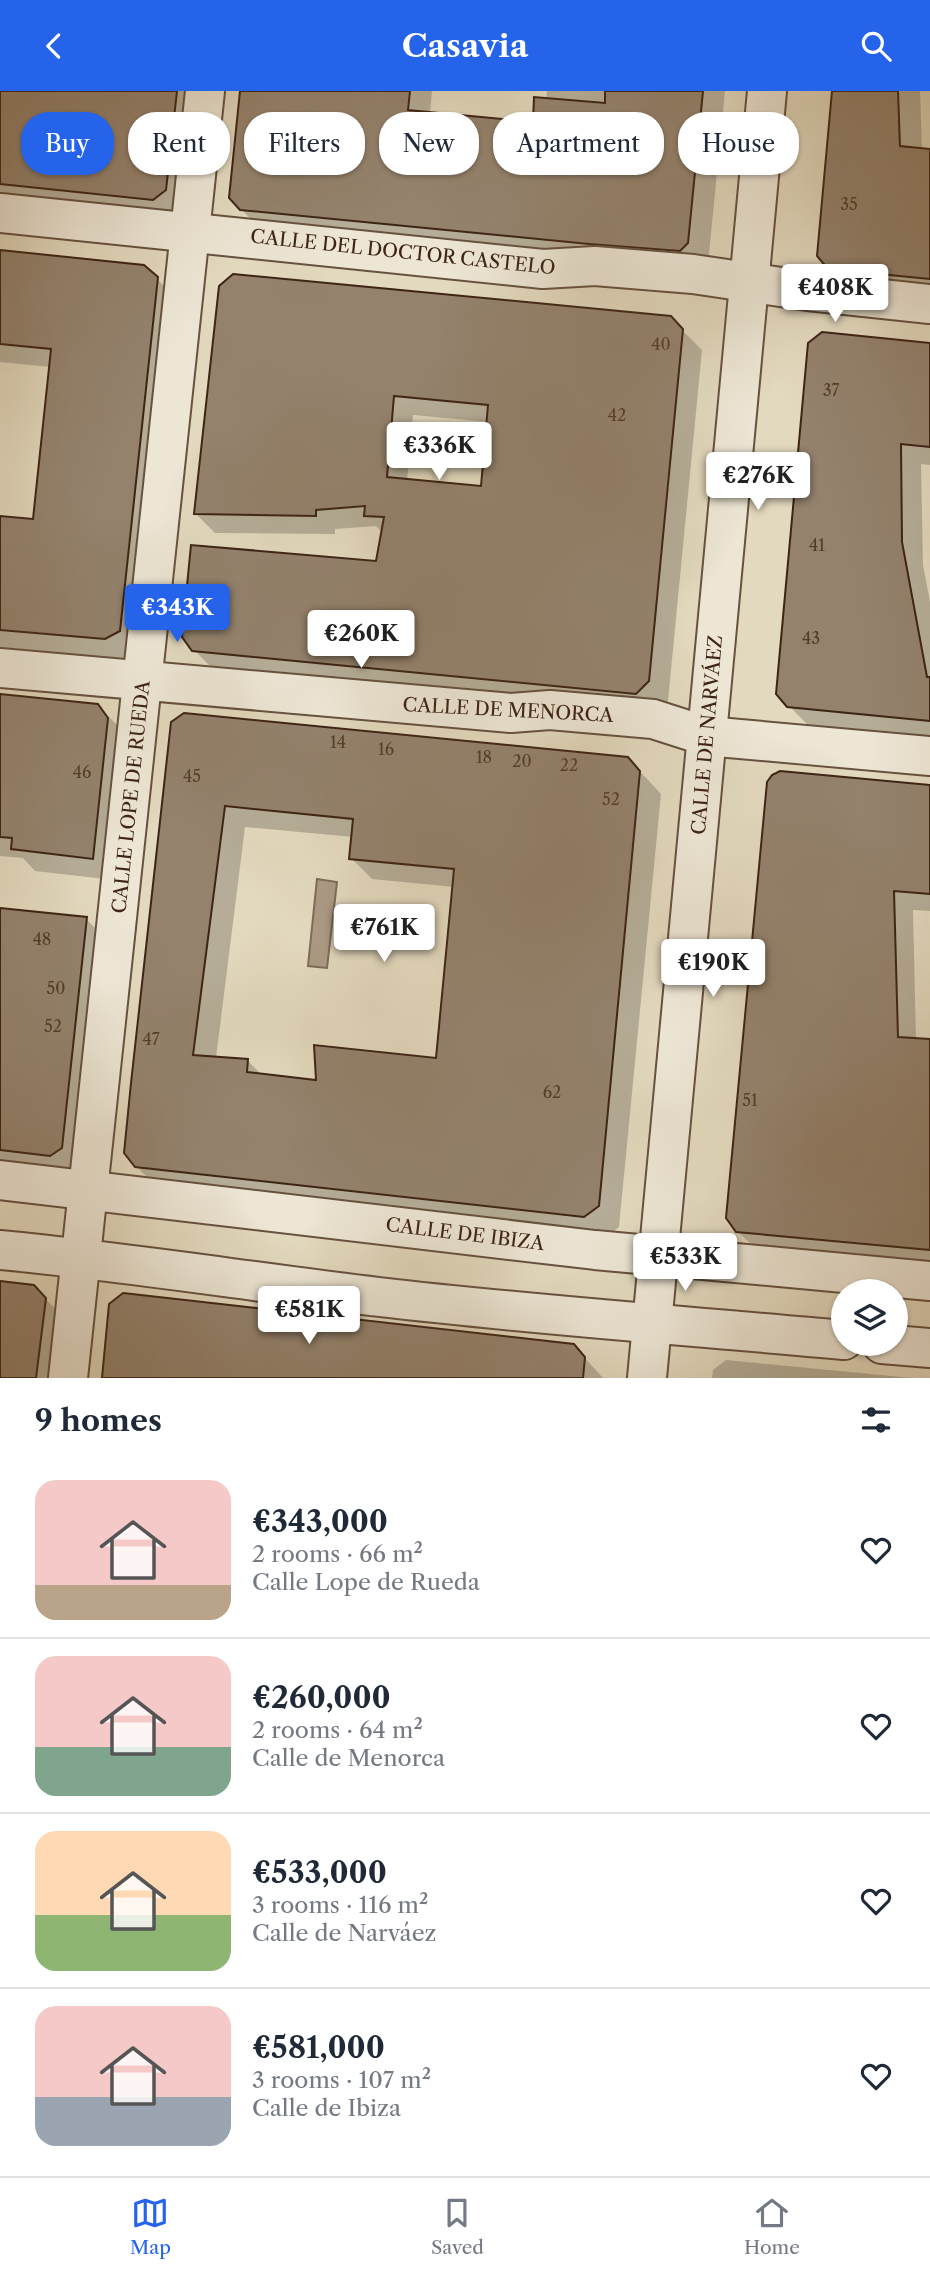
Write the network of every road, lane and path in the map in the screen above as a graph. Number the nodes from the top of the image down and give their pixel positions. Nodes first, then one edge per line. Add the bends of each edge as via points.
1 (205, 91) edge
2 (767, 91) edge
3 (0, 213) edge
4 (190, 232) junction
5 (750, 281) junction
6 (930, 304) edge
7 (0, 668) edge
8 (143, 681) junction
9 (706, 736) junction
10 (930, 756) edge
11 (0, 1180) edge
12 (89, 1190) junction
13 (0, 1250) edge
14 (659, 1256) junction
15 (82, 1258) junction
16 (930, 1281) edge
17 (652, 1324) junction
18 (831, 1340) edge
19 (908, 1346) edge
20 (930, 1348) edge
21 (68, 1378) edge
22 (646, 1378) edge

1 - 4 street, CALLE LOPE DE RUEDA
2 - 5 street, CALLE DE NARVÁEZ
3 - 4 street, CALLE DEL DOCTOR CASTELO
4 - 5 street, CALLE DEL DOCTOR CASTELO via 542,269 595,266
4 - 8 street, CALLE LOPE DE RUEDA
5 - 6 street, CALLE DEL DOCTOR CASTELO
5 - 9 street, CALLE DE NARVÁEZ
7 - 8 street, CALLE DE MENORCA
8 - 9 street, CALLE DE MENORCA via 511,713 550,709 653,719
8 - 12 street, CALLE LOPE DE RUEDA
9 - 10 street, CALLE DE MENORCA
9 - 14 street, CALLE DE NARVÁEZ
11 - 12 street, CALLE DE IBIZA
12 - 14 street, CALLE DE IBIZA
12 - 15 street, CALLE LOPE DE RUEDA
13 - 15 street
14 - 16 street, CALLE DE IBIZA
14 - 17 street, CALLE DE NARVÁEZ
15 - 17 street via 379,1297
15 - 21 street, CALLE LOPE DE RUEDA
17 - 18 street
17 - 22 street, CALLE DE NARVÁEZ
19 - 20 street

